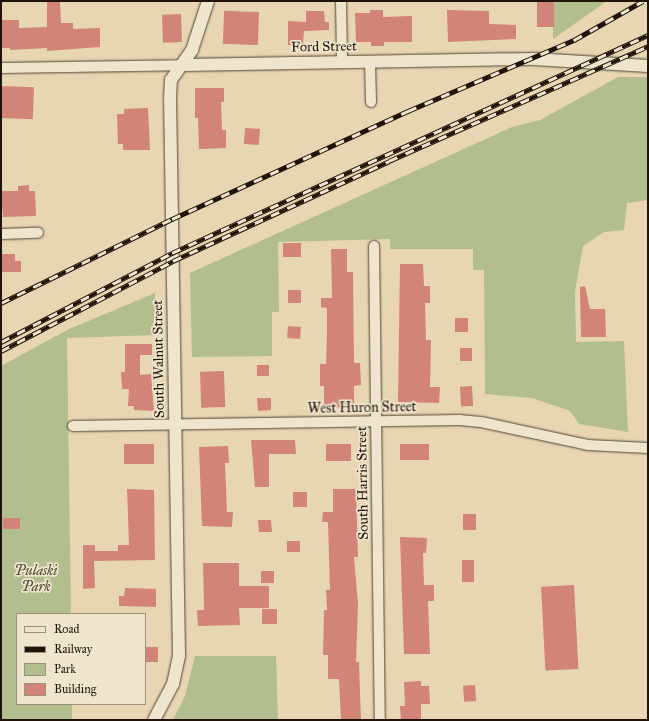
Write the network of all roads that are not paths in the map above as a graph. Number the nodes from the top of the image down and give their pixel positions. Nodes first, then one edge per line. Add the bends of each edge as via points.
1 (208, 1) edge
2 (341, 1) edge
3 (342, 61) junction
4 (370, 61) junction
5 (183, 65) junction
6 (648, 66) edge
7 (1, 68) edge
8 (371, 102) dead end
9 (38, 233) dead end
10 (1, 234) edge
11 (374, 246) dead end
12 (376, 421) junction
13 (175, 425) junction
14 (73, 426) dead end
15 (648, 448) edge
16 (154, 720) edge
17 (380, 720) edge

1 - 5 street, South Walnut Street via 192,50
2 - 3 street
3 - 4 street, Ford Street
3 - 5 street, Ford Street
4 - 6 street, Ford Street via 534,59
4 - 8 street
5 - 7 street, Ford Street
5 - 13 street, South Walnut Street via 171,80 170,98
9 - 10 street
11 - 12 street, South Harris Street
12 - 13 street, West Huron Street
12 - 15 street, West Huron Street via 481,422 588,446
12 - 17 street, South Harris Street
13 - 14 street, West Huron Street
13 - 16 street, South Walnut Street via 179,656 173,684

